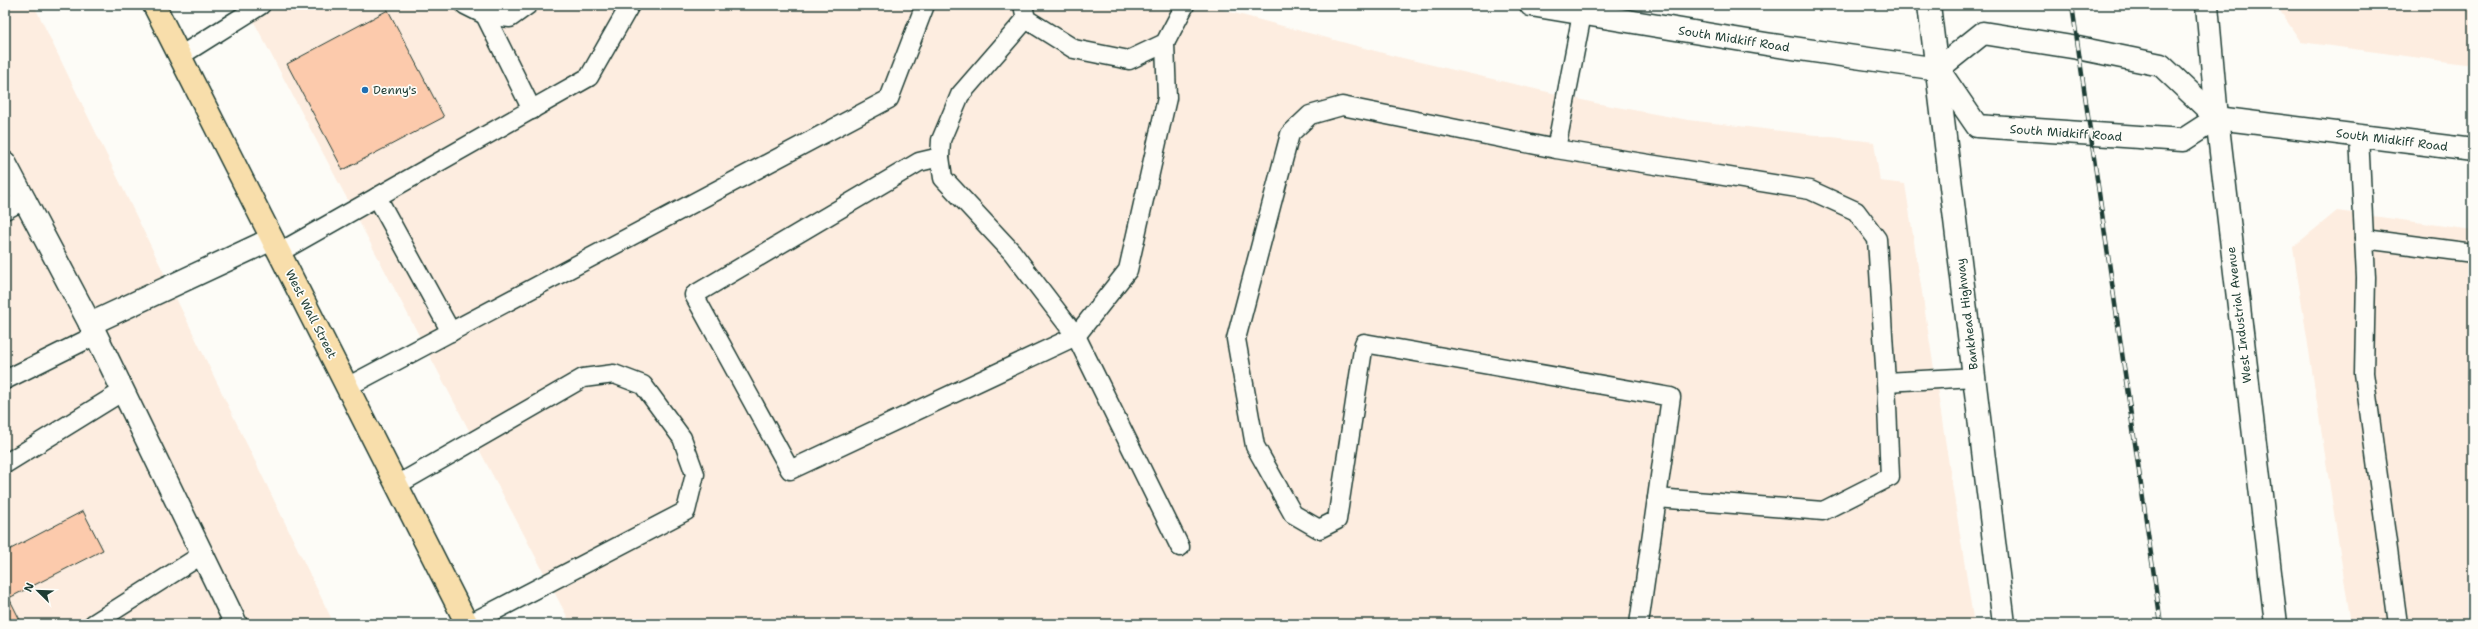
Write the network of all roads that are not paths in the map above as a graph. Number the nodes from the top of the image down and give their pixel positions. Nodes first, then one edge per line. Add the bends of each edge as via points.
1 (154, 5) edge
2 (261, 5) edge
3 (466, 5) edge
4 (528, 5) edge
5 (630, 5) edge
6 (925, 5) edge
7 (1185, 5) edge
8 (1536, 5) edge
9 (1929, 5) edge
10 (2207, 5) edge
11 (1024, 12) edge
12 (1582, 14) junction
13 (485, 15) junction
14 (1165, 43) junction
15 (180, 56) junction
16 (1938, 69) junction
17 (532, 110) junction
18 (2216, 118) junction
19 (2358, 136) junction
20 (1556, 149) junction
21 (2473, 150) edge
22 (940, 157) junction
23 (5, 163) edge
24 (377, 197) junction
25 (26, 199) junction
26 (5, 210) edge
27 (2364, 239) junction
28 (276, 245) junction
29 (2473, 252) edge
30 (93, 330) junction
31 (450, 332) junction
32 (1076, 336) junction
33 (1975, 377) junction
34 (5, 380) edge
35 (1886, 382) junction
36 (347, 387) junction
37 (123, 391) junction
38 (5, 464) edge
39 (397, 485) junction
40 (1657, 498) junction
41 (1180, 547) dead end
42 (203, 554) junction
43 (93, 624) edge
44 (236, 624) edge
45 (468, 624) edge
46 (1639, 624) edge
47 (2004, 624) edge
48 (2276, 624) edge
49 (2398, 624) edge

1 - 15 main road, West Wall Street
2 - 15 lane
3 - 13 lane
4 - 13 lane via 510,18
5 - 17 lane via 589,77
6 - 31 lane via 889,99
7 - 14 lane
8 - 12 street, South Midkiff Road
9 - 16 street, Bankhead Highway
10 - 18 street, West Industrial Avenue
11 - 14 lane via 1074,48 1129,60
11 - 22 lane via 960,95 941,140
12 - 16 street, South Midkiff Road
12 - 20 lane
13 - 17 lane
14 - 32 lane via 1167,98 1128,270
15 - 28 main road, West Wall Street
16 - 18 street via 1983,33 2078,48 2161,65
16 - 18 street, South Midkiff Road via 1977,126 2183,140
16 - 33 street, Bankhead Highway
17 - 24 lane
18 - 19 street, South Midkiff Road
18 - 48 street, West Industrial Avenue
19 - 21 street, South Midkiff Road
19 - 27 lane
20 - 35 lane via 1810,190 1856,211 1877,239
20 - 40 lane via 1342,106 1310,115 1290,134 1236,339 1255,446 1293,514 1320,530 1337,520 1364,343 1671,397
22 - 32 lane via 943,178 1012,252
22 - 32 lane via 919,162 694,295 790,470
23 - 25 street
24 - 28 lane
24 - 31 lane
25 - 26 lane
25 - 30 street
27 - 29 lane
27 - 49 lane via 2364,373
28 - 30 street
28 - 36 main road, West Wall Street
30 - 34 lane
30 - 37 street
31 - 36 lane
32 - 41 lane
33 - 35 lane
33 - 47 street, Bankhead Highway
35 - 40 lane via 1890,476 1823,510
36 - 39 main road, West Wall Street
37 - 38 lane
37 - 42 street
39 - 45 main road, West Wall Street
39 - 45 lane via 583,378 614,374 643,385 682,438 695,474 686,511
40 - 46 lane
42 - 43 lane
42 - 44 street

